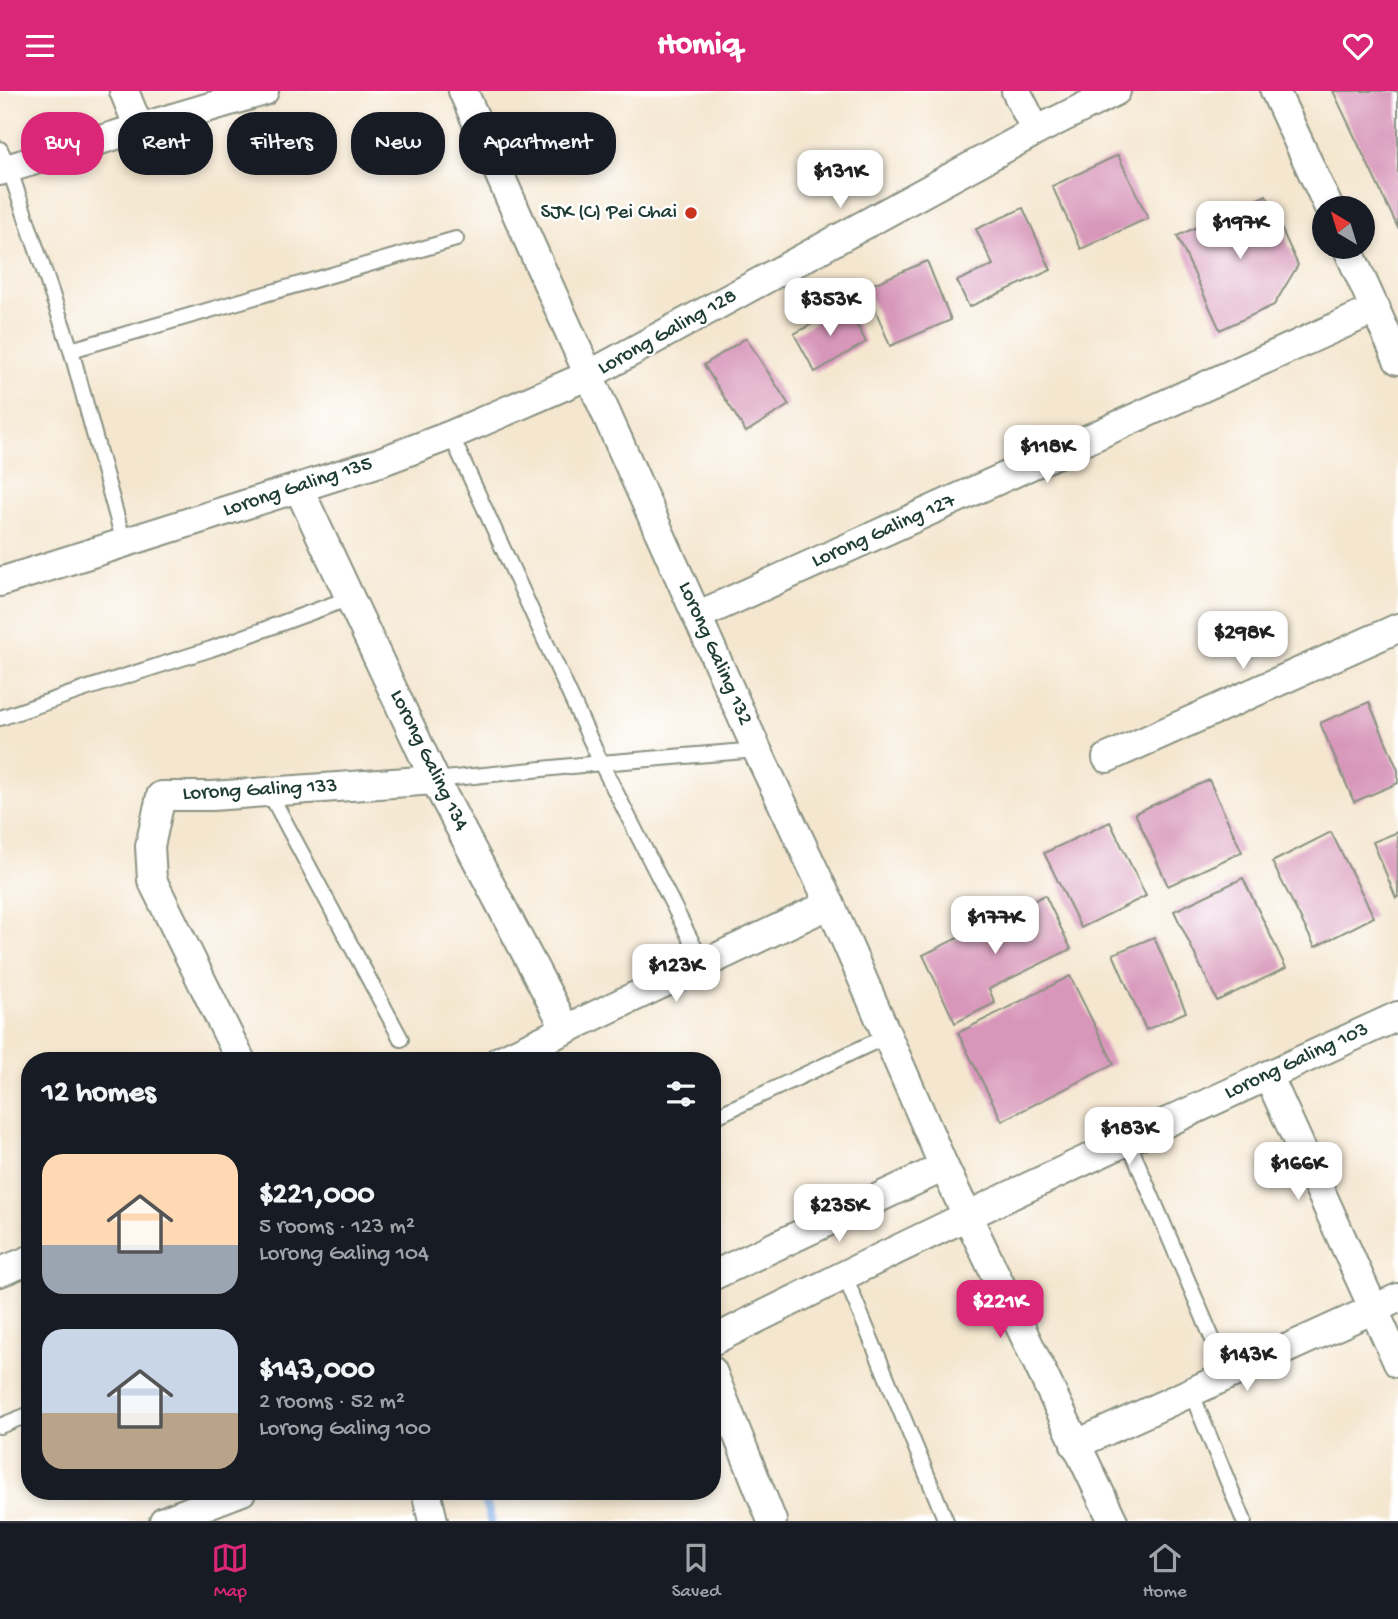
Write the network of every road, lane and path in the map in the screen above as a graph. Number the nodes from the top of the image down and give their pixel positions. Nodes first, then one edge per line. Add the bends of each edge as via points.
1 (124, 91) edge
2 (264, 91) edge
3 (463, 91) edge
4 (1016, 91) edge
5 (1116, 91) edge
6 (1275, 91) edge
7 (133, 112) edge
8 (193, 112) edge
9 (1036, 131) junction
10 (118, 133) edge
11 (3, 163) edge
12 (1323, 196) edge
13 (456, 239) dead end
14 (1353, 259) edge
15 (1376, 309) junction
16 (71, 350) junction
17 (1398, 360) edge
18 (589, 376) junction
19 (451, 435) junction
20 (299, 489) junction
21 (124, 543) junction
22 (0, 582) edge
23 (350, 598) junction
24 (698, 616) junction
25 (1398, 628) edge
26 (0, 718) edge
27 (757, 750) junction
28 (1107, 758) dead end
29 (601, 763) junction
30 (435, 780) junction
31 (269, 792) junction
32 (830, 904) junction
33 (703, 964) junction
34 (1398, 1016) edge
35 (566, 1029) junction
36 (887, 1036) junction
37 (401, 1039) dead end
38 (237, 1052) edge
39 (518, 1052) edge
40 (1268, 1075) junction
41 (721, 1114) edge
42 (1128, 1141) junction
43 (944, 1167) junction
44 (968, 1215) junction
45 (21, 1264) edge
46 (0, 1272) edge
47 (721, 1272) edge
48 (844, 1274) junction
49 (1385, 1303) edge
50 (721, 1336) edge
51 (1398, 1363) edge
52 (1228, 1375) junction
53 (1191, 1392) junction
54 (721, 1394) edge
55 (21, 1418) edge
56 (0, 1426) edge
57 (1075, 1444) junction
58 (219, 1500) edge
59 (428, 1500) edge
60 (164, 1521) edge
61 (433, 1521) edge
62 (772, 1521) edge
63 (946, 1521) edge
64 (1112, 1521) edge
65 (1244, 1521) edge

1 - 7 street
2 - 8 street
3 - 18 street, Lorong Galing 132
4 - 9 street
5 - 9 street, Lorong Galing 128
6 - 12 street
9 - 18 street, Lorong Galing 128
10 - 11 street
11 - 16 lane
13 - 16 lane
14 - 15 street
15 - 17 street
15 - 24 street, Lorong Galing 127
16 - 21 lane
18 - 19 street, Lorong Galing 135
18 - 24 street, Lorong Galing 132
19 - 20 street, Lorong Galing 135
19 - 29 lane
20 - 21 street, Lorong Galing 135
20 - 23 street, Lorong Galing 134
21 - 22 street, Lorong Galing 135
23 - 26 lane
23 - 30 street, Lorong Galing 134
24 - 27 street, Lorong Galing 132
25 - 28 street
27 - 29 lane
27 - 32 street, Lorong Galing 132
29 - 30 lane
29 - 33 lane
30 - 31 street, Lorong Galing 133
30 - 35 street, Lorong Galing 134
31 - 37 lane
31 - 38 street, Lorong Galing 133 via 161,796 150,846 152,880
32 - 33 street
32 - 36 street, Lorong Galing 132
33 - 35 street
34 - 40 street, Lorong Galing 103
35 - 39 street
36 - 41 lane
36 - 43 street, Lorong Galing 132
40 - 42 street, Lorong Galing 103
40 - 49 street
42 - 44 street, Lorong Galing 103
42 - 52 lane
43 - 44 street, Lorong Galing 132
43 - 47 street
44 - 48 street, Lorong Galing 103
44 - 57 street, Lorong Galing 132
45 - 46 street
48 - 50 street, Lorong Galing 103
48 - 63 lane
49 - 51 street
49 - 52 street
52 - 53 street
53 - 57 street
53 - 65 lane
54 - 62 street
55 - 56 lane
57 - 64 street, Lorong Galing 132
58 - 60 street
59 - 61 street

